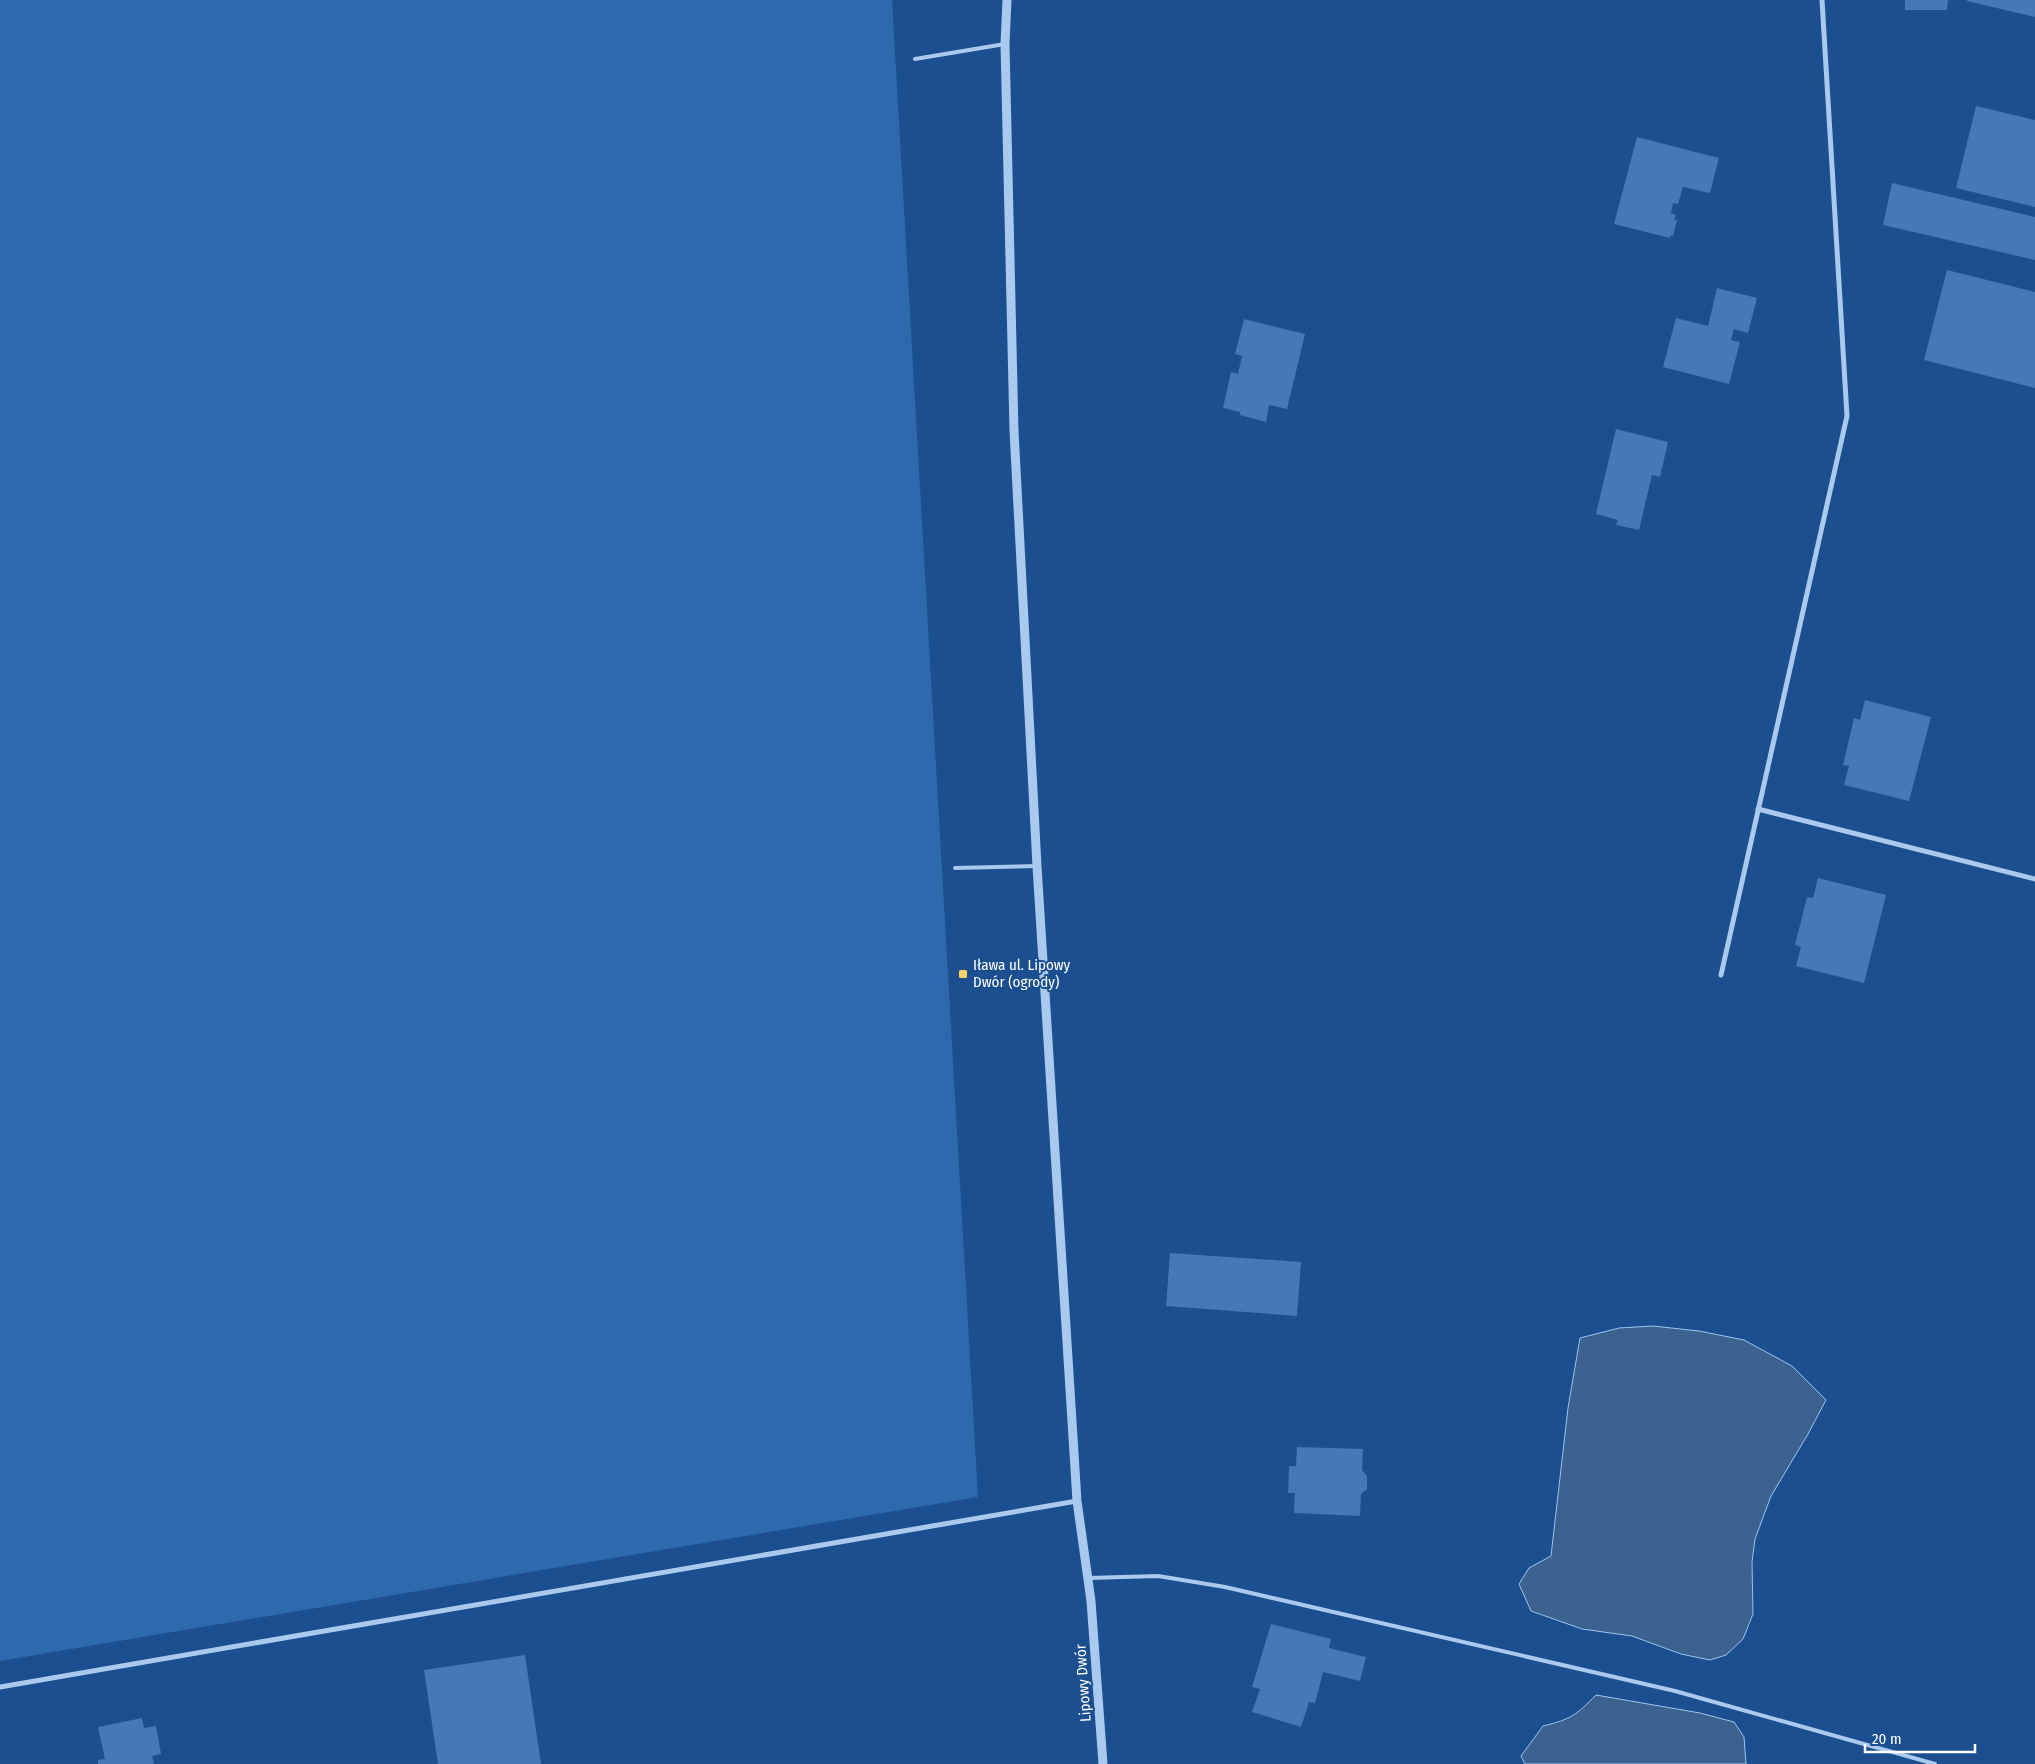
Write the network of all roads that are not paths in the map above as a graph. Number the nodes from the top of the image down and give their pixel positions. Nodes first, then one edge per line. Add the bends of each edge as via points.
1 (1007, 0) edge
2 (1822, 0) edge
3 (1005, 44) junction
4 (915, 59) dead end
5 (1758, 810) junction
6 (1037, 866) junction
7 (955, 868) dead end
8 (2035, 879) edge
9 (1721, 975) dead end
10 (1076, 1501) junction
11 (1088, 1578) junction
12 (0, 1687) edge
13 (1102, 1764) edge
14 (1934, 1764) edge

1 - 3 street, Lipowy Dwór
2 - 5 street via 1847,416
3 - 4 lane
3 - 6 street, Lipowy Dwór via 1014,431
5 - 8 street
5 - 9 street
6 - 7 lane
6 - 10 street, Lipowy Dwór
10 - 11 street, Lipowy Dwór
10 - 12 street
11 - 13 street, Lipowy Dwór
11 - 14 lane via 1158,1576 1225,1588 1674,1691

